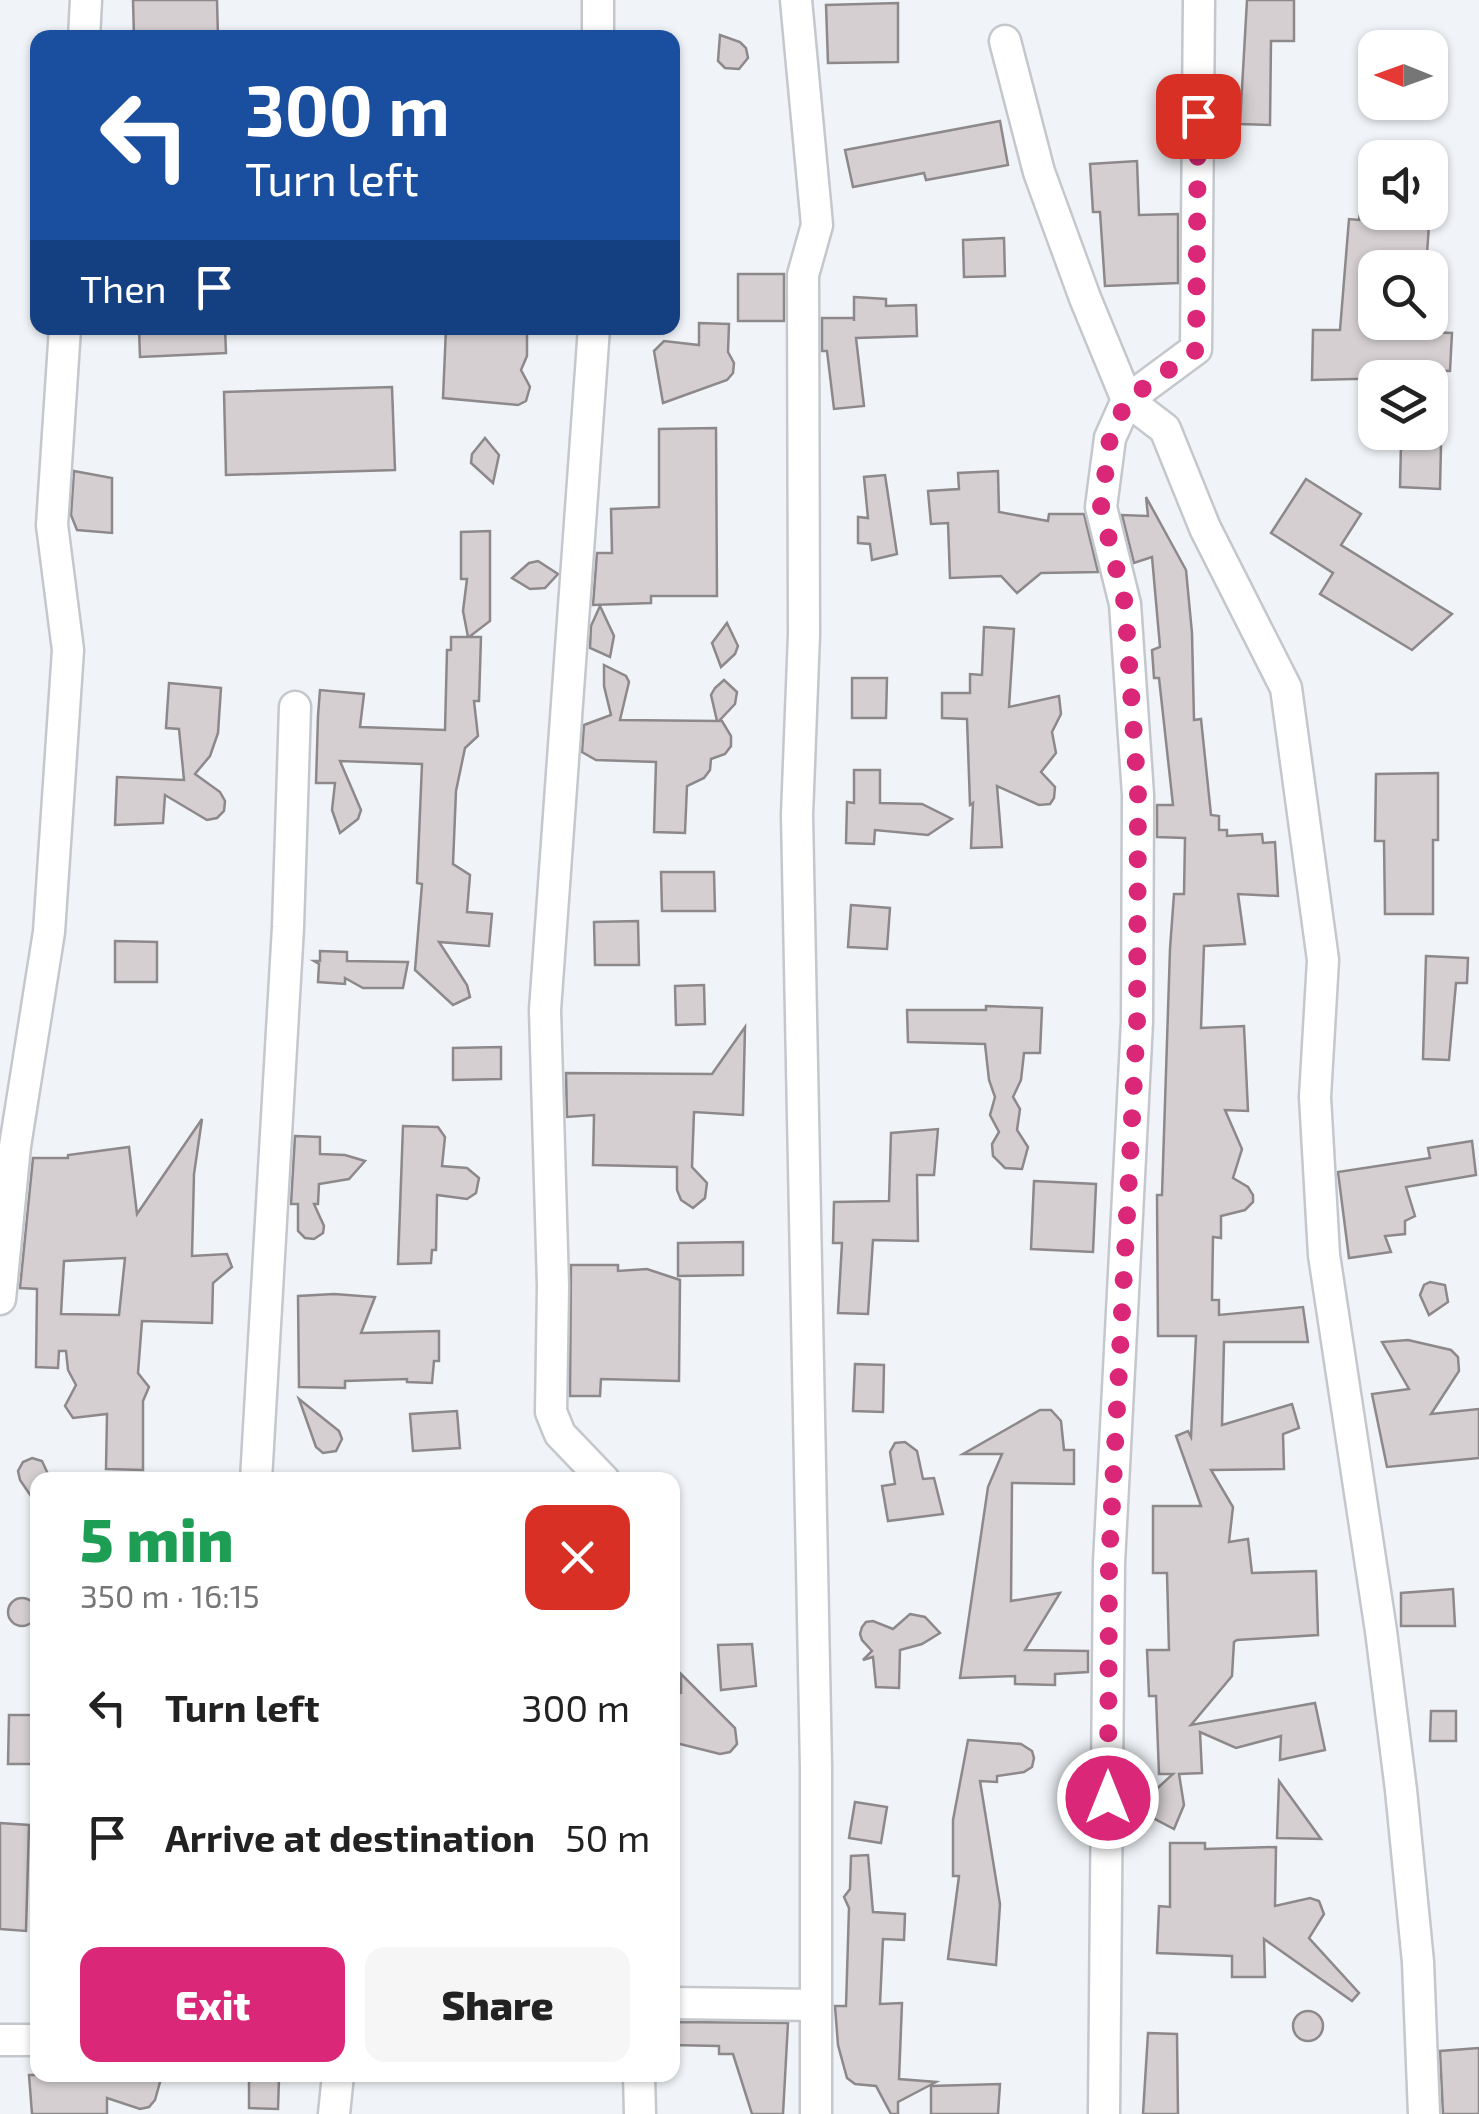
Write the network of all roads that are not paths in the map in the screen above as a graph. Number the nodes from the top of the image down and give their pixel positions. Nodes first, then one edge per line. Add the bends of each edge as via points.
1 (86, 0) edge
2 (598, 0) edge
3 (796, 0) edge
4 (1199, 0) edge
5 (84, 30) edge
6 (598, 30) edge
7 (1005, 42) dead end
8 (65, 335) edge
9 (593, 335) edge
10 (1127, 400) junction
11 (295, 707) dead end
12 (1, 1279) edge
13 (256, 1472) edge
14 (596, 1472) edge
15 (680, 2003) edge
16 (816, 2005) junction
17 (0, 2040) edge
18 (30, 2040) edge
19 (337, 2082) edge
20 (639, 2082) edge
21 (334, 2114) edge
22 (640, 2114) edge
23 (816, 2114) edge
24 (1104, 2114) edge
25 (1424, 2114) edge

1 - 5 street
2 - 6 street
3 - 16 street via 818,225 803,274 797,815
4 - 10 street via 1196,350
7 - 10 street via 1039,172
8 - 12 street via 52,525 68,650 49,932
9 - 14 street via 545,1010 551,1412 560,1434
10 - 24 street via 1110,438 1101,507 1125,604 1138,795 1137,1022 1109,1563
10 - 25 street via 1164,429 1205,528 1286,688 1323,960 1315,1097 1324,1255 1401,1790
11 - 13 street
15 - 16 street
16 - 23 street
17 - 18 street
19 - 21 street
20 - 22 street

